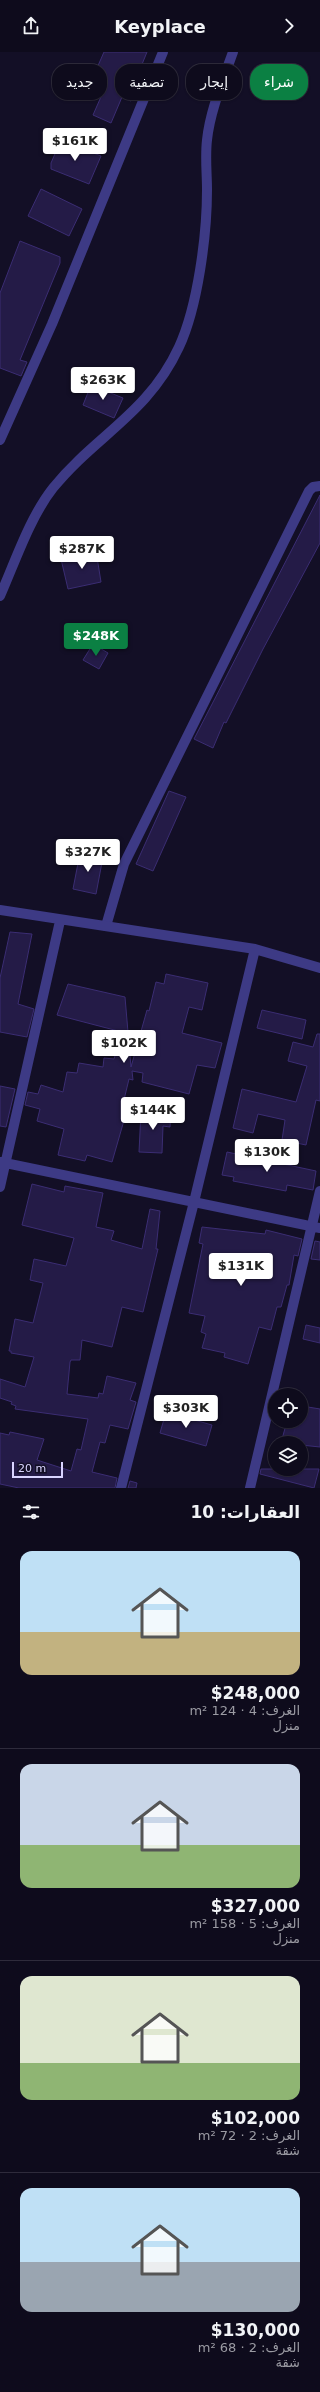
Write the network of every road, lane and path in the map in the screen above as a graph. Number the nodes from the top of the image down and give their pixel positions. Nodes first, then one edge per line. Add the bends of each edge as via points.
1 (163, 52) edge
2 (233, 52) edge
3 (0, 440) edge
4 (320, 486) edge
5 (0, 596) edge
6 (0, 910) edge
7 (60, 921) junction
8 (106, 926) junction
9 (255, 949) junction
10 (320, 968) edge
11 (3, 1163) edge
12 (0, 1188) edge
13 (320, 1191) edge
14 (194, 1202) junction
15 (316, 1227) edge
16 (121, 1488) edge
17 (250, 1488) edge

1 - 3 street via 52,324
2 - 5 street via 209,123 205,155 206,224 193,299 180,344 167,371 155,388 131,415 66,473 49,494 23,543
4 - 8 street via 313,486 309,491 127,857 118,877
6 - 7 street
7 - 8 street
7 - 11 street
8 - 9 street
9 - 10 street
9 - 14 street
11 - 12 street
11 - 14 street
13 - 15 street
14 - 15 street
14 - 16 street
15 - 17 street

